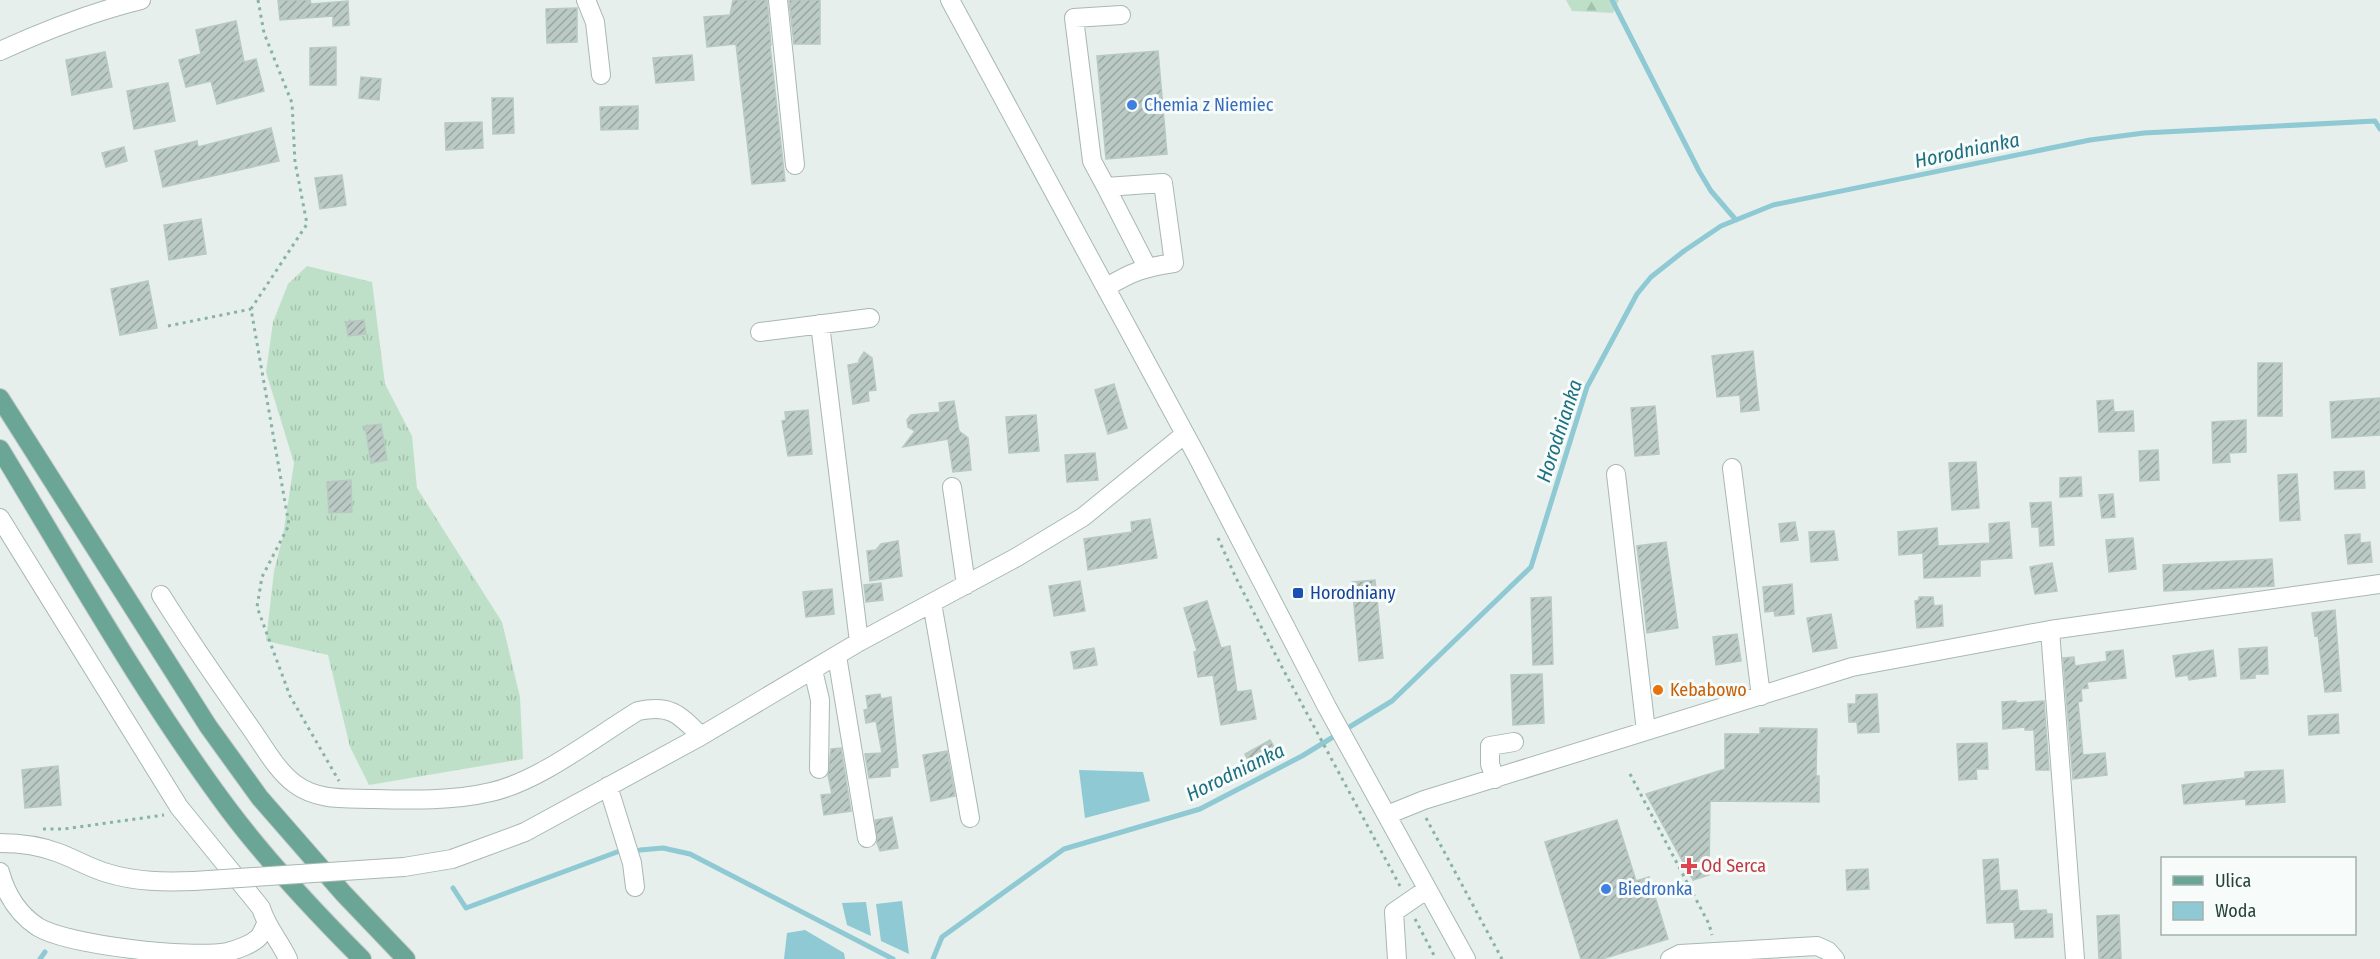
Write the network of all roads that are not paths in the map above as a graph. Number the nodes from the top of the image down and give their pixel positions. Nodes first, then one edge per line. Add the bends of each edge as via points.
1 (141, 0) edge
2 (586, 0) edge
3 (778, 0) edge
4 (950, 0) edge
5 (1121, 15) dead end
6 (0, 51) edge
7 (601, 75) dead end
8 (795, 165) dead end
9 (1106, 187) junction
10 (1146, 267) junction
11 (1107, 287) junction
12 (870, 318) dead end
13 (820, 324) junction
14 (760, 332) dead end
15 (0, 398) edge
16 (1185, 434) junction
17 (0, 449) edge
18 (1732, 468) dead end
19 (1616, 474) dead end
20 (952, 486) dead end
21 (0, 518) edge
22 (2380, 584) edge
23 (966, 585) junction
24 (160, 595) dead end
25 (932, 603) junction
26 (2050, 630) junction
27 (859, 642) junction
28 (837, 656) junction
29 (813, 670) junction
30 (1761, 696) junction
31 (1646, 732) junction
32 (701, 736) junction
33 (1514, 742) dead end
34 (819, 769) dead end
35 (1495, 779) junction
36 (608, 786) junction
37 (1387, 815) junction
38 (970, 818) dead end
39 (867, 838) dead end
40 (0, 843) edge
41 (0, 872) edge
42 (635, 887) dead end
43 (1426, 890) junction
44 (266, 924) junction
45 (288, 959) edge
46 (362, 959) edge
47 (406, 959) edge
48 (1397, 959) edge
49 (1466, 959) edge
50 (1670, 959) edge
51 (1835, 959) edge
52 (2075, 959) edge

1 - 6 street via 69,21
2 - 7 street via 595,22
3 - 8 street
4 - 11 street
5 - 9 street via 1074,18 1092,161
9 - 10 street
9 - 10 street via 1163,183 1174,263
10 - 11 street
11 - 16 street
12 - 13 street
13 - 14 street
13 - 27 street
15 - 47 main road via 214,735 260,798
16 - 23 street via 1083,518
16 - 37 street
17 - 46 main road via 164,717 224,801 319,916
18 - 30 street
19 - 31 street
20 - 23 street
21 - 44 street via 179,807 261,908
22 - 26 street
23 - 25 street
24 - 32 street via 276,763 294,783 328,798 441,799 493,792 537,774 638,711 654,708 681,716
25 - 27 street
25 - 38 street
26 - 30 street via 1852,667
26 - 52 street
27 - 28 street
28 - 29 street
28 - 39 street
29 - 32 street
29 - 34 street via 820,700
30 - 31 street
31 - 35 street
32 - 36 street
33 - 35 street via 1490,746
35 - 37 street via 1416,802
36 - 40 street, bridge via 525,832 452,859 404,867 164,882 105,873 23,836
36 - 42 street
37 - 43 street
41 - 44 street via 6,892 22,913 38,927 58,936 182,954 228,952 260,936
43 - 48 street via 1394,912
43 - 49 street
44 - 45 street
50 - 51 street via 1680,954 1817,946

